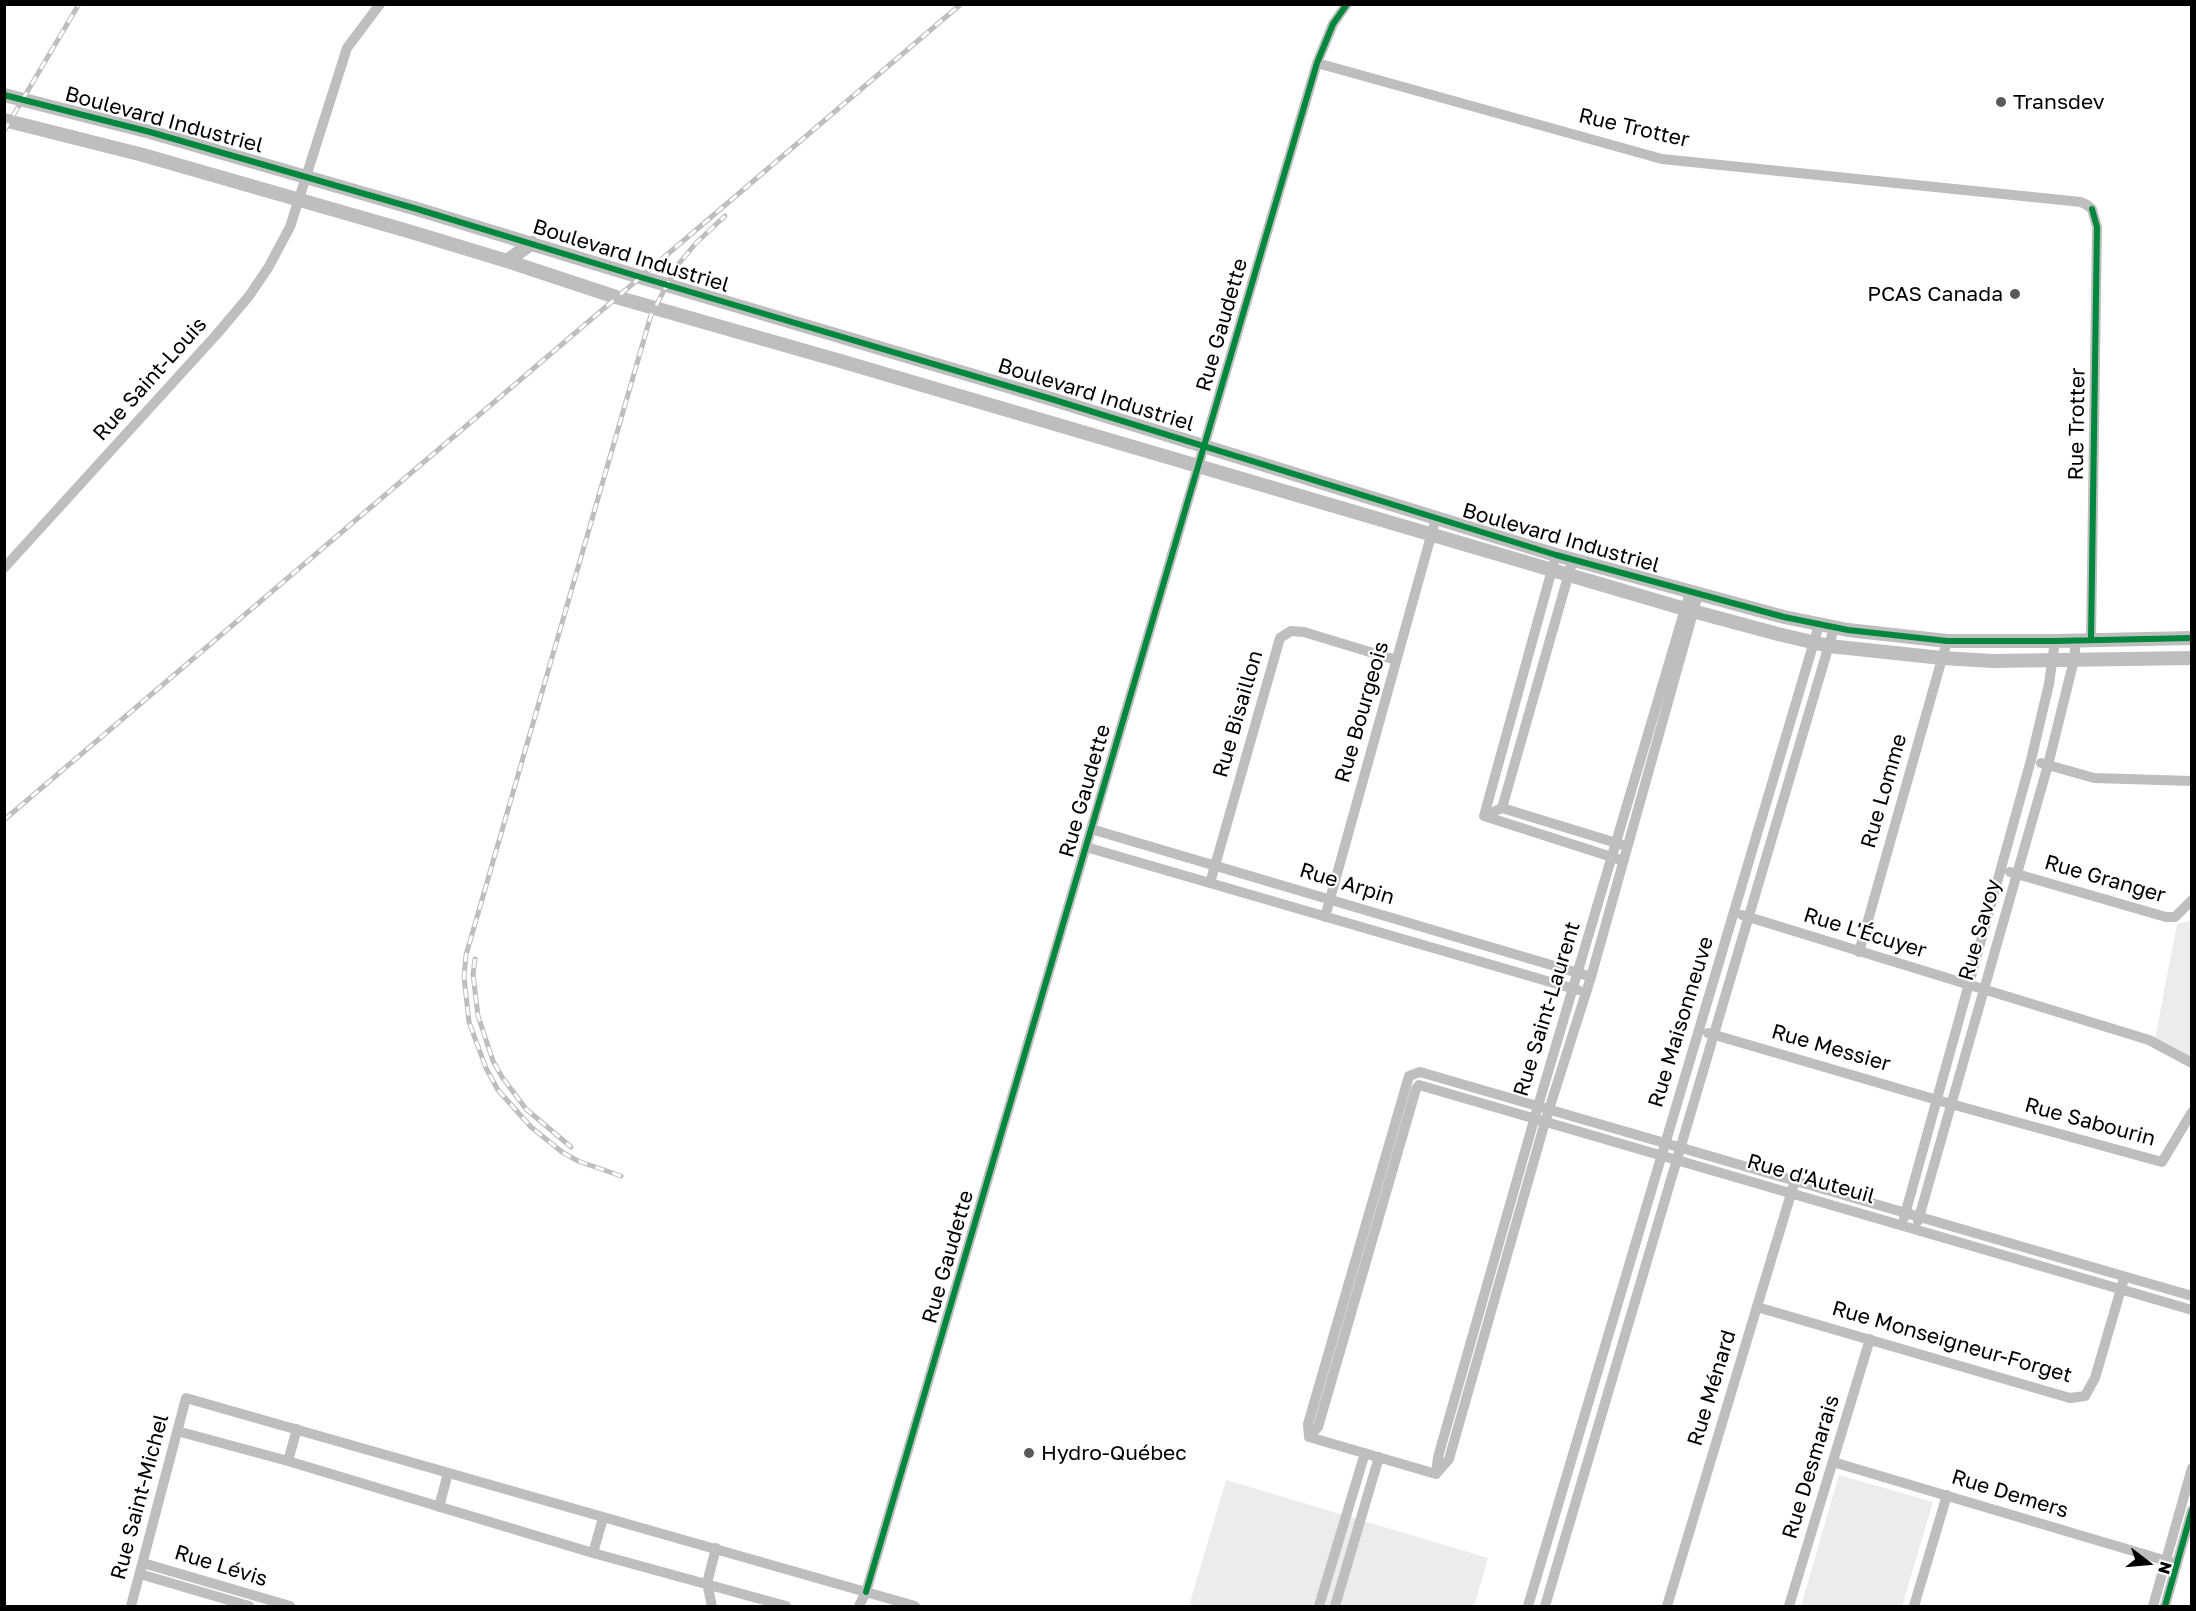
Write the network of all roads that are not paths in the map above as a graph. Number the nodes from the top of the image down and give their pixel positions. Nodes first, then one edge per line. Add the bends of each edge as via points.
1 (380, 4) edge
2 (1347, 4) edge
3 (1317, 63) junction
4 (4, 95) edge
5 (4, 120) edge
6 (150, 132) junction
7 (143, 155) junction
8 (305, 177) junction
9 (298, 199) junction
10 (417, 208) junction
11 (408, 231) junction
12 (532, 243) junction
13 (507, 261) junction
14 (848, 338) junction
15 (837, 360) junction
16 (977, 377) junction
17 (966, 398) junction
18 (1048, 398) junction
19 (1039, 420) junction
20 (1204, 445) junction
21 (1198, 467) junction
22 (1436, 518) junction
23 (1431, 534) junction
24 (1556, 555) junction
25 (1573, 560) junction
26 (4, 568) edge
27 (1552, 570) junction
28 (1569, 575) junction
29 (1694, 593) junction
30 (1690, 610) junction
31 (1820, 625) junction
32 (1834, 628) junction
33 (2192, 638) edge
34 (1947, 640) junction
35 (2076, 640) junction
36 (2091, 640) junction
37 (2055, 641) junction
38 (1814, 643) junction
39 (1829, 646) junction
40 (1942, 658) junction
41 (2192, 658) edge
42 (2053, 659) junction
43 (1396, 660) junction
44 (2074, 660) junction
45 (1515, 704) junction
46 (1530, 709) junction
47 (1646, 741) junction
48 (1657, 745) junction
49 (2031, 760) junction
50 (2048, 765) junction
51 (2192, 781) edge
52 (1771, 789) junction
53 (1786, 793) junction
54 (1502, 808) junction
55 (1484, 816) junction
56 (1091, 829) junction
57 (1617, 843) junction
58 (1629, 846) junction
59 (1086, 847) junction
60 (1612, 857) junction
61 (1624, 861) junction
62 (1215, 866) junction
63 (2001, 869) junction
64 (2016, 874) junction
65 (1210, 883) junction
66 (1330, 900) junction
67 (2192, 900) edge
68 (1734, 913) junction
69 (1325, 917) junction
70 (1749, 917) junction
71 (1859, 952) junction
72 (1578, 973) junction
73 (1591, 977) junction
74 (1969, 986) junction
75 (1574, 989) junction
76 (1983, 990) junction
77 (1587, 992) junction
78 (1699, 1030) junction
79 (1714, 1035) junction
80 (2192, 1063) edge
81 (1416, 1073) junction
82 (1419, 1085) junction
83 (1937, 1100) junction
84 (1951, 1104) junction
85 (1544, 1107) junction
86 (2192, 1112) edge
87 (1540, 1120) junction
88 (1666, 1143) junction
89 (1681, 1147) junction
90 (1662, 1156) junction
91 (1677, 1160) junction
92 (1795, 1180) junction
93 (1791, 1193) junction
94 (1906, 1212) junction
95 (1919, 1216) junction
96 (1902, 1226) junction
97 (1915, 1230) junction
98 (1363, 1253) junction
99 (1629, 1267) junction
100 (1644, 1271) junction
101 (2124, 1276) junction
102 (2121, 1289) junction
103 (2192, 1296) edge
104 (1757, 1307) junction
105 (2192, 1310) edge
106 (1870, 1339) junction
107 (1594, 1383) junction
108 (1610, 1387) junction
109 (297, 1430) junction
110 (177, 1431) junction
111 (1309, 1437) junction
112 (1365, 1453) junction
113 (1379, 1457) junction
114 (288, 1461) junction
115 (1833, 1462) junction
116 (2192, 1468) edge
117 (448, 1473) junction
118 (1947, 1495) junction
119 (1558, 1506) junction
120 (439, 1508) junction
121 (1574, 1510) junction
122 (2192, 1510) edge
123 (603, 1518) junction
124 (716, 1548) junction
125 (593, 1553) junction
126 (2171, 1563) junction
127 (141, 1568) junction
128 (706, 1583) junction
129 (866, 1592) junction
130 (131, 1606) edge
131 (249, 1606) edge
132 (289, 1606) edge
133 (712, 1606) edge
134 (786, 1606) edge
135 (859, 1606) edge
136 (915, 1606) edge
137 (1320, 1606) edge
138 (1335, 1606) edge
139 (1528, 1606) edge
140 (1545, 1606) edge
141 (1667, 1606) edge
142 (1789, 1606) edge
143 (1914, 1606) edge
144 (2153, 1606) edge
145 (2165, 1606) edge

1 - 8 street, Rue Saint-Louis via 347,48
2 - 3 street, Rue Gaudette via 1333,24
3 - 20 street, Rue Gaudette
3 - 36 street, Rue Trotter via 1662,159 2087,205 2097,227
4 - 6 street, Boulevard Industriel
5 - 7 street, Boulevard Industriel
6 - 7 street
6 - 8 street, Boulevard Industriel
7 - 9 street, Boulevard Industriel
8 - 9 street, Rue Saint-Louis
8 - 10 street, Boulevard Industriel
9 - 11 street, Boulevard Industriel
9 - 26 street, Rue Saint-Louis via 290,227 249,296
10 - 11 street
10 - 12 street, Boulevard Industriel
11 - 13 street, Boulevard Industriel
12 - 13 street
12 - 14 street, Boulevard Industriel
13 - 15 street, Boulevard Industriel via 616,297
14 - 15 street
14 - 16 street, Boulevard Industriel
15 - 17 street, Boulevard Industriel
16 - 17 street
16 - 18 street, Boulevard Industriel
17 - 19 street, Boulevard Industriel
18 - 19 street
18 - 20 street, Boulevard Industriel
19 - 21 street, Boulevard Industriel
20 - 21 street, Rue Gaudette
20 - 22 street, Boulevard Industriel
21 - 23 street, Boulevard Industriel
21 - 56 street, Rue Gaudette
22 - 23 street, Rue Bourgeois
22 - 24 street, Boulevard Industriel
23 - 27 street, Boulevard Industriel
23 - 43 street, Rue Bourgeois
24 - 25 street, Boulevard Industriel
24 - 27 street
25 - 28 street
25 - 29 street, Boulevard Industriel
27 - 28 street, Boulevard Industriel
27 - 45 street
28 - 30 street, Boulevard Industriel
28 - 46 street
29 - 30 street, Rue Saint-Laurent
29 - 31 street, Boulevard Industriel
30 - 38 street, Boulevard Industriel
30 - 47 street, Rue Saint-Laurent
30 - 48 street, Rue Saint-Laurent
31 - 32 street, Boulevard Industriel
31 - 38 street, Rue Maisonneuve
32 - 34 street, Boulevard Industriel
32 - 39 street, Rue Maisonneuve
33 - 36 street, Boulevard Industriel
34 - 37 street, Boulevard Industriel
34 - 40 street, Rue Lomme
35 - 36 street, Boulevard Industriel
35 - 37 street, Boulevard Industriel
35 - 44 street, Rue Savoy
37 - 42 street, Rue Savoy
38 - 39 street, Boulevard Industriel
38 - 52 street, Rue Maisonneuve
39 - 40 street, Boulevard Industriel
39 - 53 street, Rue Maisonneuve
40 - 42 street, Boulevard Industriel
40 - 71 street, Rue Lomme
41 - 44 street, Boulevard Industriel
42 - 44 street, Boulevard Industriel
42 - 49 street, Rue Savoy
43 - 62 street, Rue Bisaillon via 1304,632 1291,632 1280,638
43 - 66 street, Rue Bourgeois
44 - 50 street, Rue Savoy
45 - 46 street
45 - 55 street
46 - 54 street
47 - 48 street
47 - 57 street, Rue Saint-Laurent
48 - 58 street, Rue Saint-Laurent
49 - 50 street
49 - 63 street, Rue Savoy
50 - 51 street via 2094,778
50 - 64 street, Rue Savoy
52 - 53 street
52 - 68 street, Rue Maisonneuve
53 - 70 street, Rue Maisonneuve
54 - 55 street
54 - 57 street
55 - 60 street
56 - 59 street, Rue Gaudette
56 - 62 street, Rue Arpin
57 - 58 street
57 - 60 street, Rue Saint-Laurent
58 - 61 street, Rue Saint-Laurent
59 - 65 street, Rue Arpin
59 - 129 street, Rue Gaudette
60 - 61 street
60 - 72 street, Rue Saint-Laurent
61 - 73 street, Rue Saint-Laurent
62 - 65 street, Rue Bisaillon
62 - 66 street, Rue Arpin
63 - 64 street, Rue Granger
63 - 74 street, Rue Savoy
64 - 67 street, Rue Granger via 2166,917 2175,917
64 - 76 street, Rue Savoy
65 - 69 street, Rue Arpin
66 - 69 street, Rue Bourgeois
66 - 72 street, Rue Arpin
68 - 70 street, Rue L'Écuyer
68 - 78 street, Rue Maisonneuve
69 - 75 street, Rue Arpin
70 - 71 street, Rue L'Écuyer
70 - 79 street, Rue Maisonneuve
71 - 74 street, Rue L'Écuyer
72 - 73 street, Rue Arpin
72 - 75 street, Rue Saint-Laurent
73 - 77 street, Rue Saint-Laurent
74 - 76 street, Rue L'Écuyer
74 - 83 street, Rue Savoy
75 - 77 street, Rue Arpin
75 - 85 street, Rue Saint-Laurent
76 - 80 street via 2149,1040
76 - 84 street, Rue Savoy
77 - 85 street, Rue Saint-Laurent
78 - 79 street, Rue Messier
78 - 88 street, Rue Maisonneuve
79 - 83 street, Rue Messier
79 - 89 street, Rue Maisonneuve
81 - 82 street
81 - 85 street, Rue d'Auteuil
81 - 98 street via 1407,1086
82 - 87 street, Rue d'Auteuil
82 - 98 street
83 - 84 street, Rue Messier
83 - 94 street, Rue Savoy
84 - 86 street, Rue Sabourin via 2162,1162
84 - 95 street, Rue Savoy
85 - 87 street, Rue Saint-Laurent
85 - 88 street, Rue d'Auteuil
87 - 90 street, Rue d'Auteuil
87 - 113 street, Rue Saint-Laurent via 1491,1290 1449,1459 1436,1474
88 - 89 street, Rue d'Auteuil
88 - 90 street, Rue Maisonneuve
89 - 91 street, Rue Maisonneuve
89 - 92 street, Rue d'Auteuil
90 - 91 street, Rue d'Auteuil
90 - 99 street, Rue Maisonneuve
91 - 93 street, Rue d'Auteuil
91 - 100 street, Rue Maisonneuve
92 - 93 street, Rue Ménard
92 - 94 street, Rue d'Auteuil
93 - 96 street, Rue d'Auteuil
93 - 104 street, Rue Ménard
94 - 95 street, Rue d'Auteuil
94 - 96 street, Rue Savoy
95 - 97 street, Rue Savoy
95 - 101 street, Rue d'Auteuil
96 - 97 street, Rue d'Auteuil
97 - 102 street, Rue d'Auteuil
98 - 111 street via 1308,1424
98 - 111 street via 1318,1427
99 - 100 street
99 - 107 street, Rue Maisonneuve
100 - 108 street, Rue Maisonneuve
101 - 102 street, Rue Monseigneur-Forget
101 - 103 street, Rue d'Auteuil
102 - 105 street, Rue d'Auteuil
102 - 106 street, Rue Monseigneur-Forget via 2095,1378 2085,1396 2070,1398
104 - 106 street, Rue Monseigneur-Forget
104 - 141 street, Rue Ménard
106 - 115 street, Rue Desmarais
107 - 108 street
107 - 119 street, Rue Maisonneuve
108 - 121 street, Rue Maisonneuve
109 - 110 street, Rue Saint-Michel via 186,1398
109 - 114 street
109 - 117 street
110 - 114 street
110 - 127 street, Rue Saint-Michel
111 - 112 street, Rue Saint-Laurent
112 - 113 street, Rue Saint-Laurent
112 - 137 street
113 - 138 street
114 - 120 street
115 - 118 street, Rue Demers
115 - 142 street, Rue Desmarais
116 - 126 street
117 - 120 street
117 - 123 street
118 - 126 street, Rue Demers
118 - 143 street
119 - 121 street
119 - 139 street, Rue Maisonneuve
120 - 125 street
121 - 140 street, Rue Maisonneuve
122 - 126 street
123 - 124 street
123 - 125 street
124 - 128 street
124 - 129 street
125 - 128 street
126 - 144 street
126 - 145 street
127 - 130 street, Rue Saint-Michel
127 - 131 street, Rue Lévis
127 - 132 street, Rue Lévis
128 - 133 street
128 - 134 street
129 - 135 street, Rue Gaudette
129 - 136 street

